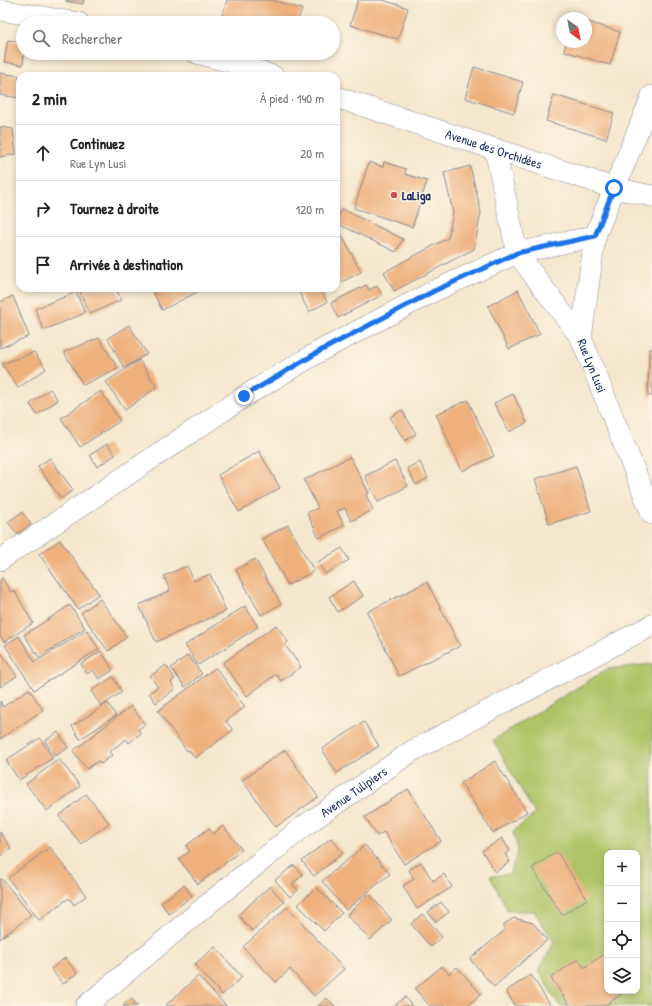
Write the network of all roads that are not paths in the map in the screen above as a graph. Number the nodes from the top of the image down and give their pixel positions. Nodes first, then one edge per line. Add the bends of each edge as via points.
1 (0, 10) edge
2 (36, 16) edge
3 (223, 60) edge
4 (261, 72) edge
5 (652, 96) edge
6 (340, 98) edge
7 (495, 149) junction
8 (614, 188) junction
9 (652, 196) edge
10 (595, 236) junction
11 (517, 253) junction
12 (581, 338) junction
13 (652, 514) edge
14 (0, 560) edge
15 (652, 625) edge
16 (86, 1006) edge

1 - 2 street
3 - 4 street
5 - 8 street, Rue Lyn Lusi
6 - 7 street, Avenue des Orchidées
7 - 8 street, Avenue des Orchidées
7 - 11 street
8 - 9 street, Avenue des Orchidées
8 - 10 street, Rue Lyn Lusi
10 - 11 street
10 - 12 street, Rue Lyn Lusi
11 - 12 street
11 - 14 street via 434,291 320,351 244,396
12 - 13 street, Rue Lyn Lusi
15 - 16 street, Avenue Tulipiers via 412,751 304,826

